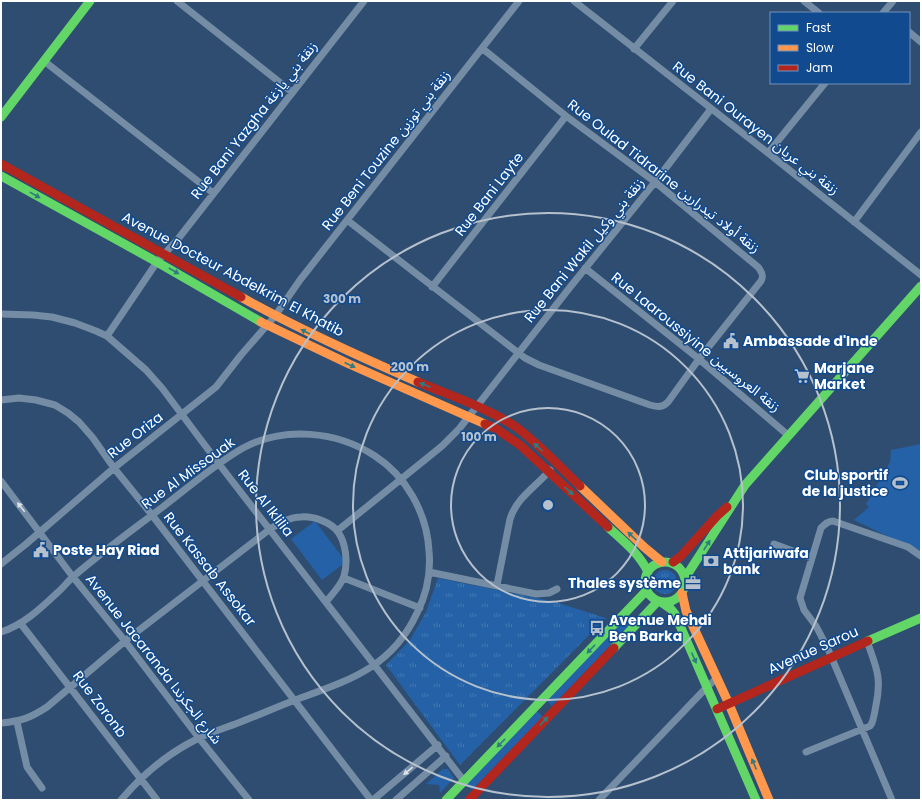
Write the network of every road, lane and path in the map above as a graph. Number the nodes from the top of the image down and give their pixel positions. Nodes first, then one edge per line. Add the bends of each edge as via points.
1 (90, 1) edge
2 (177, 1) edge
3 (364, 1) edge
4 (519, 1) edge
5 (574, 1) edge
6 (673, 1) edge
7 (804, 1) edge
8 (893, 1) edge
9 (818, 12) edge
10 (885, 12) edge
11 (910, 33) edge
12 (921, 42) edge
13 (483, 49) junction
14 (634, 50) junction
15 (44, 61) junction
16 (824, 84) edge
17 (292, 92) junction
18 (711, 109) junction
19 (566, 116) junction
20 (1, 117) edge
21 (921, 132) edge
22 (768, 153) junction
23 (1, 164) edge
24 (1, 176) edge
25 (655, 182) junction
26 (213, 193) junction
27 (347, 220) junction
28 (854, 222) junction
29 (164, 254) junction
30 (157, 262) junction
31 (585, 268) junction
32 (921, 275) edge
33 (921, 286) edge
34 (432, 287) junction
35 (1, 314) edge
36 (275, 316) junction
37 (267, 325) junction
38 (107, 336) junction
39 (518, 354) junction
40 (699, 360) junction
41 (1, 400) edge
42 (477, 408) junction
43 (182, 414) junction
44 (469, 417) junction
45 (790, 436) junction
46 (556, 462) junction
47 (219, 464) junction
48 (114, 468) junction
49 (548, 472) junction
50 (400, 478) junction
51 (1, 481) edge
52 (731, 505) junction
53 (152, 515) junction
54 (270, 528) junction
55 (338, 531) junction
56 (40, 532) junction
57 (774, 544) dead end
58 (921, 556) edge
59 (812, 558) junction
60 (662, 562) junction
61 (673, 562) junction
62 (1, 564) edge
63 (429, 572) junction
64 (648, 572) junction
65 (73, 577) junction
66 (344, 578) junction
67 (686, 578) junction
68 (203, 581) junction
69 (497, 585) junction
70 (557, 589) dead end
71 (647, 590) junction
72 (682, 593) junction
73 (659, 601) junction
74 (326, 602) junction
75 (420, 608) junction
76 (921, 618) edge
77 (21, 624) junction
78 (1, 632) edge
79 (125, 641) junction
80 (868, 641) junction
81 (831, 657) junction
82 (375, 665) junction
83 (717, 678) junction
84 (708, 686) junction
85 (71, 687) junction
86 (295, 700) junction
87 (728, 704) junction
88 (718, 709) junction
89 (17, 722) junction
90 (1, 723) edge
91 (862, 729) junction
92 (199, 738) junction
93 (438, 745) junction
94 (806, 752) dead end
95 (446, 756) junction
96 (141, 779) junction
97 (464, 781) junction
98 (42, 788) dead end
99 (121, 800) edge
100 (157, 800) edge
101 (249, 800) edge
102 (372, 800) edge
103 (396, 800) edge
104 (446, 800) edge
105 (469, 800) edge
106 (599, 800) edge
107 (756, 800) edge
108 (769, 800) edge
109 (892, 800) edge

1 - 15 main road
2 - 17 street
3 - 17 street, Rue Bani Yazgha زنقة بني يازغة
4 - 13 street, Rue Beni Touzine زنقة بني توزين
5 - 14 street, Rue Bani Ourayen زنقة بني عريان
6 - 14 street
7 - 9 street
8 - 10 street
11 - 12 street
13 - 19 street, Rue Oulad Tidrarine زنقة أولاد تيدرارين
13 - 27 street, Rue Beni Touzine زنقة بني توزين
14 - 18 street, Rue Bani Ourayen زنقة بني عريان
15 - 20 main road
15 - 26 street
16 - 22 street
17 - 26 street, Rue Bani Yazgha زنقة بني يازغة
18 - 22 street, Rue Bani Ourayen زنقة بني عريان
18 - 25 street, Rue Bani Wakil زنقة بني وكيل
19 - 25 street, Rue Oulad Tidrarine زنقة أولاد تيدرارين
19 - 34 street, Rue Bani Layte
21 - 28 street
22 - 28 street, Rue Bani Ourayen زنقة بني عريان
23 - 29 main road, Avenue Docteur Abdelkrim El Khatib
24 -> 30 main road, Avenue Docteur Abdelkrim El Khatib
25 - 31 street, Rue Bani Wakil زنقة بني وكيل
25 - 40 street, Rue Oulad Tidrarine زنقة أولاد تيدرارين via 758,267 762,275 761,281
26 - 29 street, Rue Bani Yazgha زنقة بني يازغة
27 - 34 street, Rue Oulad Tidrarine زنقة أولاد تيدرارين
27 - 36 street, Rue Beni Touzine زنقة بني توزين
28 - 32 street, Rue Bani Ourayen زنقة بني عريان
29 - 30 street, Rue Bani Yazgha زنقة بني يازغة
29 - 36 main road, Avenue Docteur Abdelkrim El Khatib
30 -> 37 main road, Avenue Docteur Abdelkrim El Khatib
30 - 38 street, Rue Bani Yazgha زنقة بني يازغة
31 - 39 street, Rue Bani Wakil زنقة بني وكيل
31 - 40 street, Rue Laaroussiyine زنقة العروسيين
33 - 45 main road
34 - 39 street, Rue Oulad Tidrarine زنقة أولاد تيدرارين
35 - 38 street, Rue Al Iklilia via 52,317
36 - 37 street, Rue Oriza
42 -> 36 main road, Avenue Docteur Abdelkrim El Khatib via 347,351
37 - 43 street, Rue Oriza via 216,387
37 -> 44 main road, Avenue Docteur Abdelkrim El Khatib
38 - 43 street, Rue Al Iklilia via 154,378
39 - 40 street, Rue Oulad Tidrarine زنقة أولاد تيدرارين via 539,365 659,407 668,402
39 - 42 street, Rue Bani Wakil زنقة بني وكيل
40 - 45 street, Rue Laaroussiyine زنقة العروسيين
41 - 48 street, Rue Kassab Assokar via 19,398 55,405 79,422
42 - 44 street, Rue Bani Wakil زنقة بني وكيل
46 -> 42 main road, Avenue Docteur Abdelkrim El Khatib via 515,427
43 - 47 street, Rue Al Iklilia
43 - 48 street, Rue Oriza
44 - 49 main road, Avenue Docteur Abdelkrim El Khatib via 495,428 520,445
44 - 50 street, Rue Bani Wakil زنقة بني وكيل via 446,443
45 - 52 main road via 754,475
46 - 49 street
60 -> 46 main road, Avenue Docteur Abdelkrim El Khatib
47 - 50 street, Rue Al Missouak via 243,448 267,439 317,435 331,437 367,451
47 - 53 street, Rue Al Missouak
47 - 54 street, Rue Al Iklilia
48 - 53 street, Rue Kassab Assokar
48 - 56 street, Rue Oriza
49 -> 64 main road, Avenue Docteur Abdelkrim El Khatib via 636,553
49 - 69 street via 519,501 514,510
50 - 55 street, Rue Bani Wakil زنقة بني وكيل
50 - 63 street, Rue Al Missouak via 421,513 428,540
56 -> 51 street, Avenue Jacaranda شارع الجكرندا
52 - 61 main road
67 -> 52 main road
53 - 65 street, Rue Al Missouak
53 - 68 street, Rue Kassab Assokar
54 - 55 street via 288,519 303,516 322,521
54 - 68 street
54 - 74 street, Rue Al Iklilia
55 - 66 street via 346,557
56 - 62 street, Rue Oriza
56 - 65 street, Avenue Jacaranda شارع الجكرندا
57 - 59 street
58 - 59 street via 908,547 833,521 822,528
59 - 81 street via 800,598 804,610 819,630
60 - 61 main road
60 - 64 main road
61 - 67 main road via 681,568
63 - 69 street
63 - 75 street, Rue Al Missouak
64 - 71 main road via 645,581
65 - 77 street, Rue Al Missouak
65 - 79 street, Avenue Jacaranda شارع الجكرندا
66 - 74 street
66 - 75 street
67 - 72 main road
68 - 79 street
68 - 86 street, Rue Kassab Assokar
69 - 70 street via 536,594 549,593
71 - 73 main road via 651,597
71 -> 97 main road
72 - 73 main road via 673,601
72 - 83 main road via 686,611
73 -> 84 main road via 675,614
105 -> 73 main road
74 - 82 street, Rue Al Iklilia
75 - 82 street, Rue Al Missouak via 402,639
76 - 80 main road, Avenue Sarou
77 - 78 street, Rue Al Missouak
77 - 85 street, Rue Zoronb
79 - 85 street
79 - 92 street, Avenue Jacaranda شارع الجكرندا
80 - 81 main road, Avenue Sarou
80 - 91 street via 879,683 873,720 870,726
81 - 87 main road, Avenue Sarou
81 - 91 street
82 - 86 street, Rue Al Missouak via 339,684
82 - 93 street, Rue Al Iklilia
83 - 84 street
83 - 87 main road
84 - 88 main road
84 - 106 street
85 - 89 street via 47,707
85 - 96 street, Rue Zoronb
86 - 92 street, Rue Al Missouak
86 - 102 street, Rue Kassab Assokar
87 - 88 main road, Avenue Sarou
108 -> 87 main road
88 - 107 main road
89 - 90 street
89 - 98 street via 27,767
91 - 94 street
91 - 109 street
92 - 96 street, Rue Al Missouak via 167,756
92 - 101 street, Avenue Jacaranda شارع الجكرندا
93 - 95 street, Rue Al Iklilia
93 -> 102 street
95 - 97 street, Rue Al Iklilia
95 - 103 street
96 - 99 street, Rue Al Missouak
96 - 100 street, Rue Zoronb
97 - 104 main road

